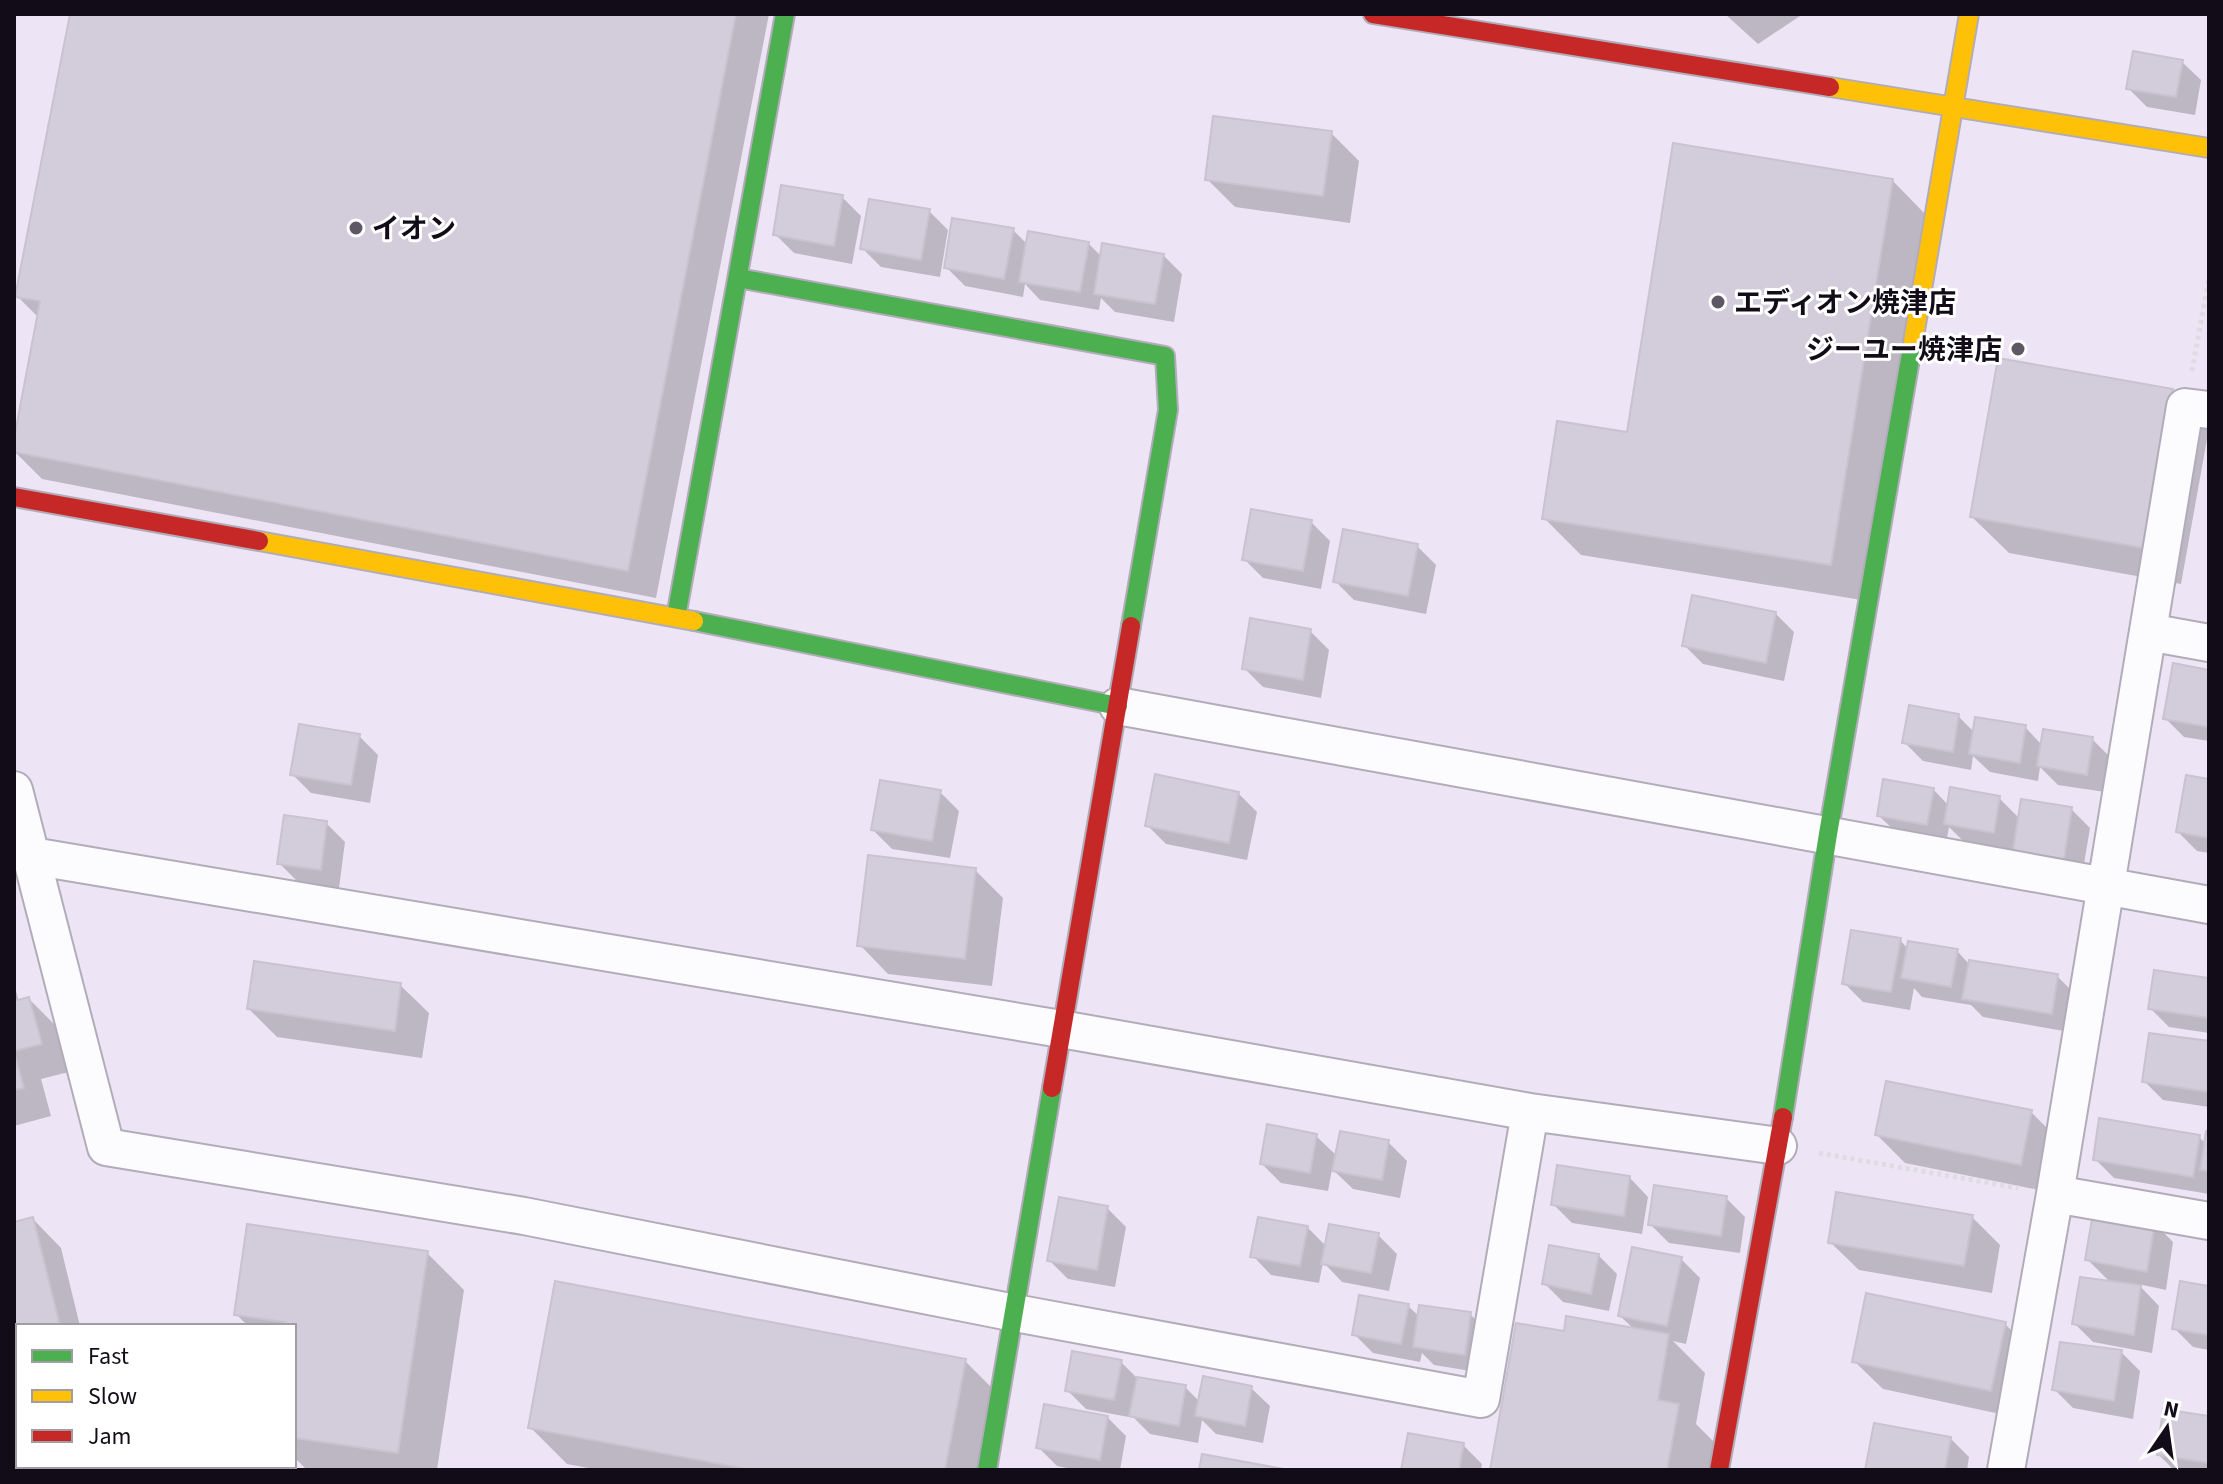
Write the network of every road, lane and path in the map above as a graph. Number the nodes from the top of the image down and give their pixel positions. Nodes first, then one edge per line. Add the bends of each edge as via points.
1 (785, 14) edge
2 (1373, 14) edge
3 (1969, 14) edge
4 (1953, 108) junction
5 (2209, 148) edge
6 (2209, 277) edge
7 (738, 278) junction
8 (2197, 408) edge
9 (14, 497) edge
10 (676, 617) junction
11 (2148, 632) junction
12 (2209, 643) edge
13 (1118, 706) junction
14 (14, 790) edge
15 (1828, 834) junction
16 (32, 856) junction
17 (2105, 886) junction
18 (2209, 905) edge
19 (1061, 1029) junction
20 (1530, 1112) junction
21 (1778, 1146) junction
22 (2055, 1194) junction
23 (2209, 1221) edge
24 (1015, 1313) junction
25 (987, 1470) edge
26 (1719, 1470) edge
27 (2006, 1470) edge

1 - 7 street
2 - 4 street
3 - 4 street
4 - 5 street
4 - 15 street
6 - 8 path
7 - 10 street
7 - 13 street via 1165,356 1168,410
8 - 11 street
9 - 10 street
10 - 13 street
11 - 12 street
11 - 17 street
13 - 15 street
13 - 19 street
14 - 16 street
15 - 17 street
15 - 21 street
16 - 19 street
16 - 24 street via 106,1147 524,1216
17 - 18 street
17 - 22 street
19 - 20 street
19 - 24 street
20 - 21 street
20 - 24 street via 1481,1399
21 - 22 path
21 - 26 street
22 - 23 street
22 - 27 street
24 - 25 street

